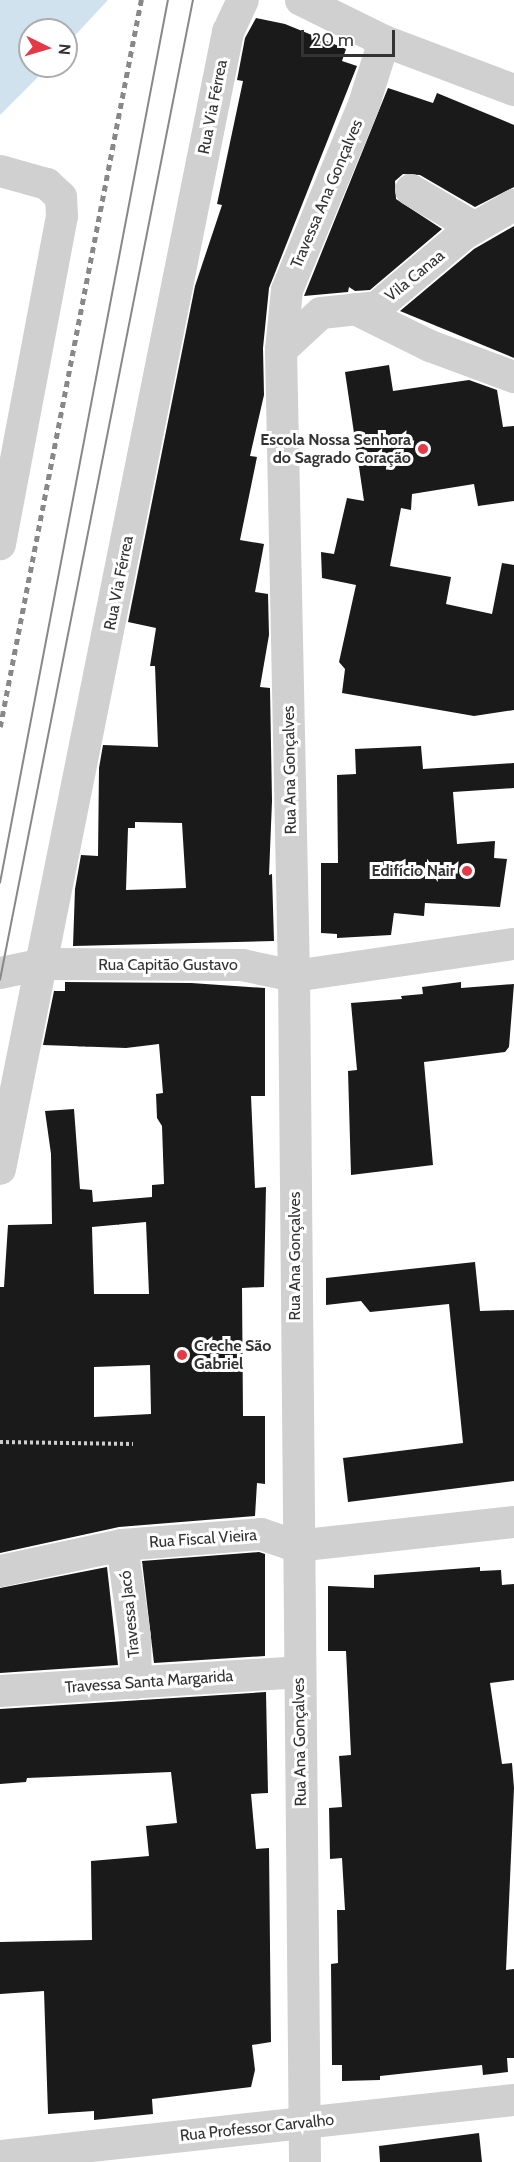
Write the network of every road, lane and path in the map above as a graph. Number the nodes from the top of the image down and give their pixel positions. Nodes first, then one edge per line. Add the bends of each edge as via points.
1 (243, 0) edge
2 (300, 0) edge
3 (384, 41) junction
4 (514, 90) edge
5 (0, 171) edge
6 (411, 190) dead end
7 (500, 221) edge
8 (355, 309) junction
9 (281, 350) junction
10 (514, 376) edge
11 (0, 544) edge
12 (514, 944) edge
13 (44, 964) junction
14 (0, 973) edge
15 (294, 976) junction
16 (0, 1169) edge
17 (0, 1442) edge
18 (133, 1444) dead end
19 (514, 1522) edge
20 (122, 1545) junction
21 (297, 1546) junction
22 (0, 1571) edge
23 (298, 1672) junction
24 (136, 1683) junction
25 (0, 1691) edge
26 (514, 2100) edge
27 (305, 2123) junction
28 (0, 2156) edge
29 (305, 2162) edge

1 - 13 street, Rua Via Férrea via 228,32
2 - 3 street
3 - 4 street
3 - 9 street, Travessa Ana Gonçalves via 364,105 287,290
5 - 11 street via 47,184 61,197 62,216
6 - 7 street
7 - 8 street, Vila Canaa via 377,307
8 - 9 street, Vila Canaa via 321,313
8 - 10 street via 430,346
9 - 15 street, Rua Ana Gonçalves
12 - 15 street, Rua Capitão Gustavo
13 - 14 street, Rua Capitão Gustavo
13 - 15 street, Rua Capitão Gustavo via 242,965
13 - 16 street, Rua Via Férrea
15 - 21 street, Rua Ana Gonçalves
17 - 18 path via 78,1446 108,1440
19 - 21 street, Rua Fiscal Vieira
20 - 21 street, Rua Fiscal Vieira via 261,1534
20 - 22 street, Rua Fiscal Vieira
20 - 24 street, Travessa Jacó via 135,1638
21 - 23 street, Rua Ana Gonçalves
23 - 24 street, Travessa Santa Margarida
23 - 27 street, Rua Ana Gonçalves
24 - 25 street, Travessa Santa Margarida
26 - 27 street, Rua Professor Carvalho
27 - 28 street, Rua Professor Carvalho
27 - 29 street, Rua Ana Gonçalves

